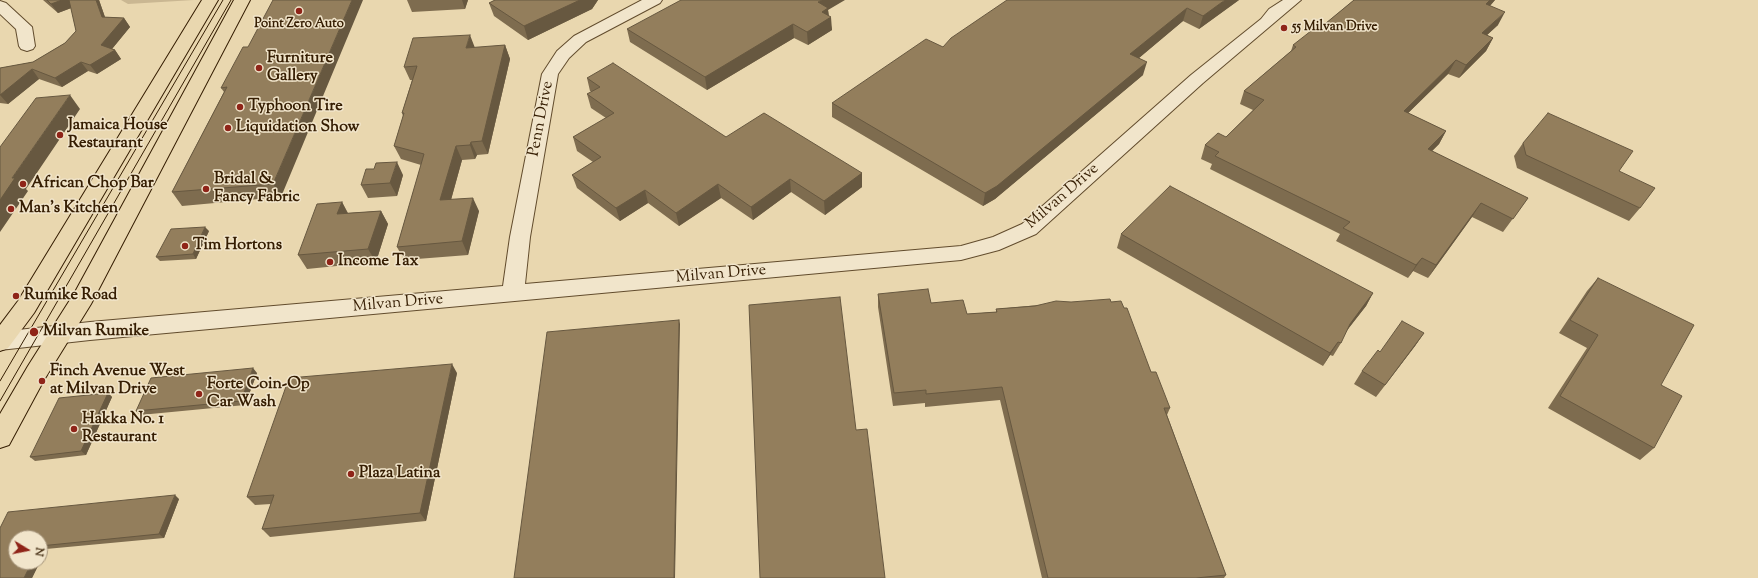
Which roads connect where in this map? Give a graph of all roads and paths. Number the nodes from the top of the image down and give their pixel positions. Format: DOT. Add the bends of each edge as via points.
graph roads {
  1 [pos="210,0"];
  2 [pos="242,0"];
  3 [pos="654,0"];
  4 [pos="1294,0"];
  5 [pos="0,6"];
  6 [pos="27,46"];
  7 [pos="514,292"];
  8 [pos="60,334"];
  9 [pos="0,341"];
  10 [pos="0,437"];
  1 -- 9 [label="main road" via="26,307"];
  2 -- 8 [label="main road" via="86,291"];
  3 -- 7 [label="street, Penn Drive" via="580,39 550,74 520,237"];
  4 -- 7 [label="street, Milvan Drive" via="1276,12 1197,79 1029,229 999,243 961,253"];
  5 -- 6 [label="street" via="24,27"];
  7 -- 8 [label="street, Milvan Drive" via="288,315"];
  8 -- 9 [label="street"];
  8 -- 10 [label="main road"];
}
